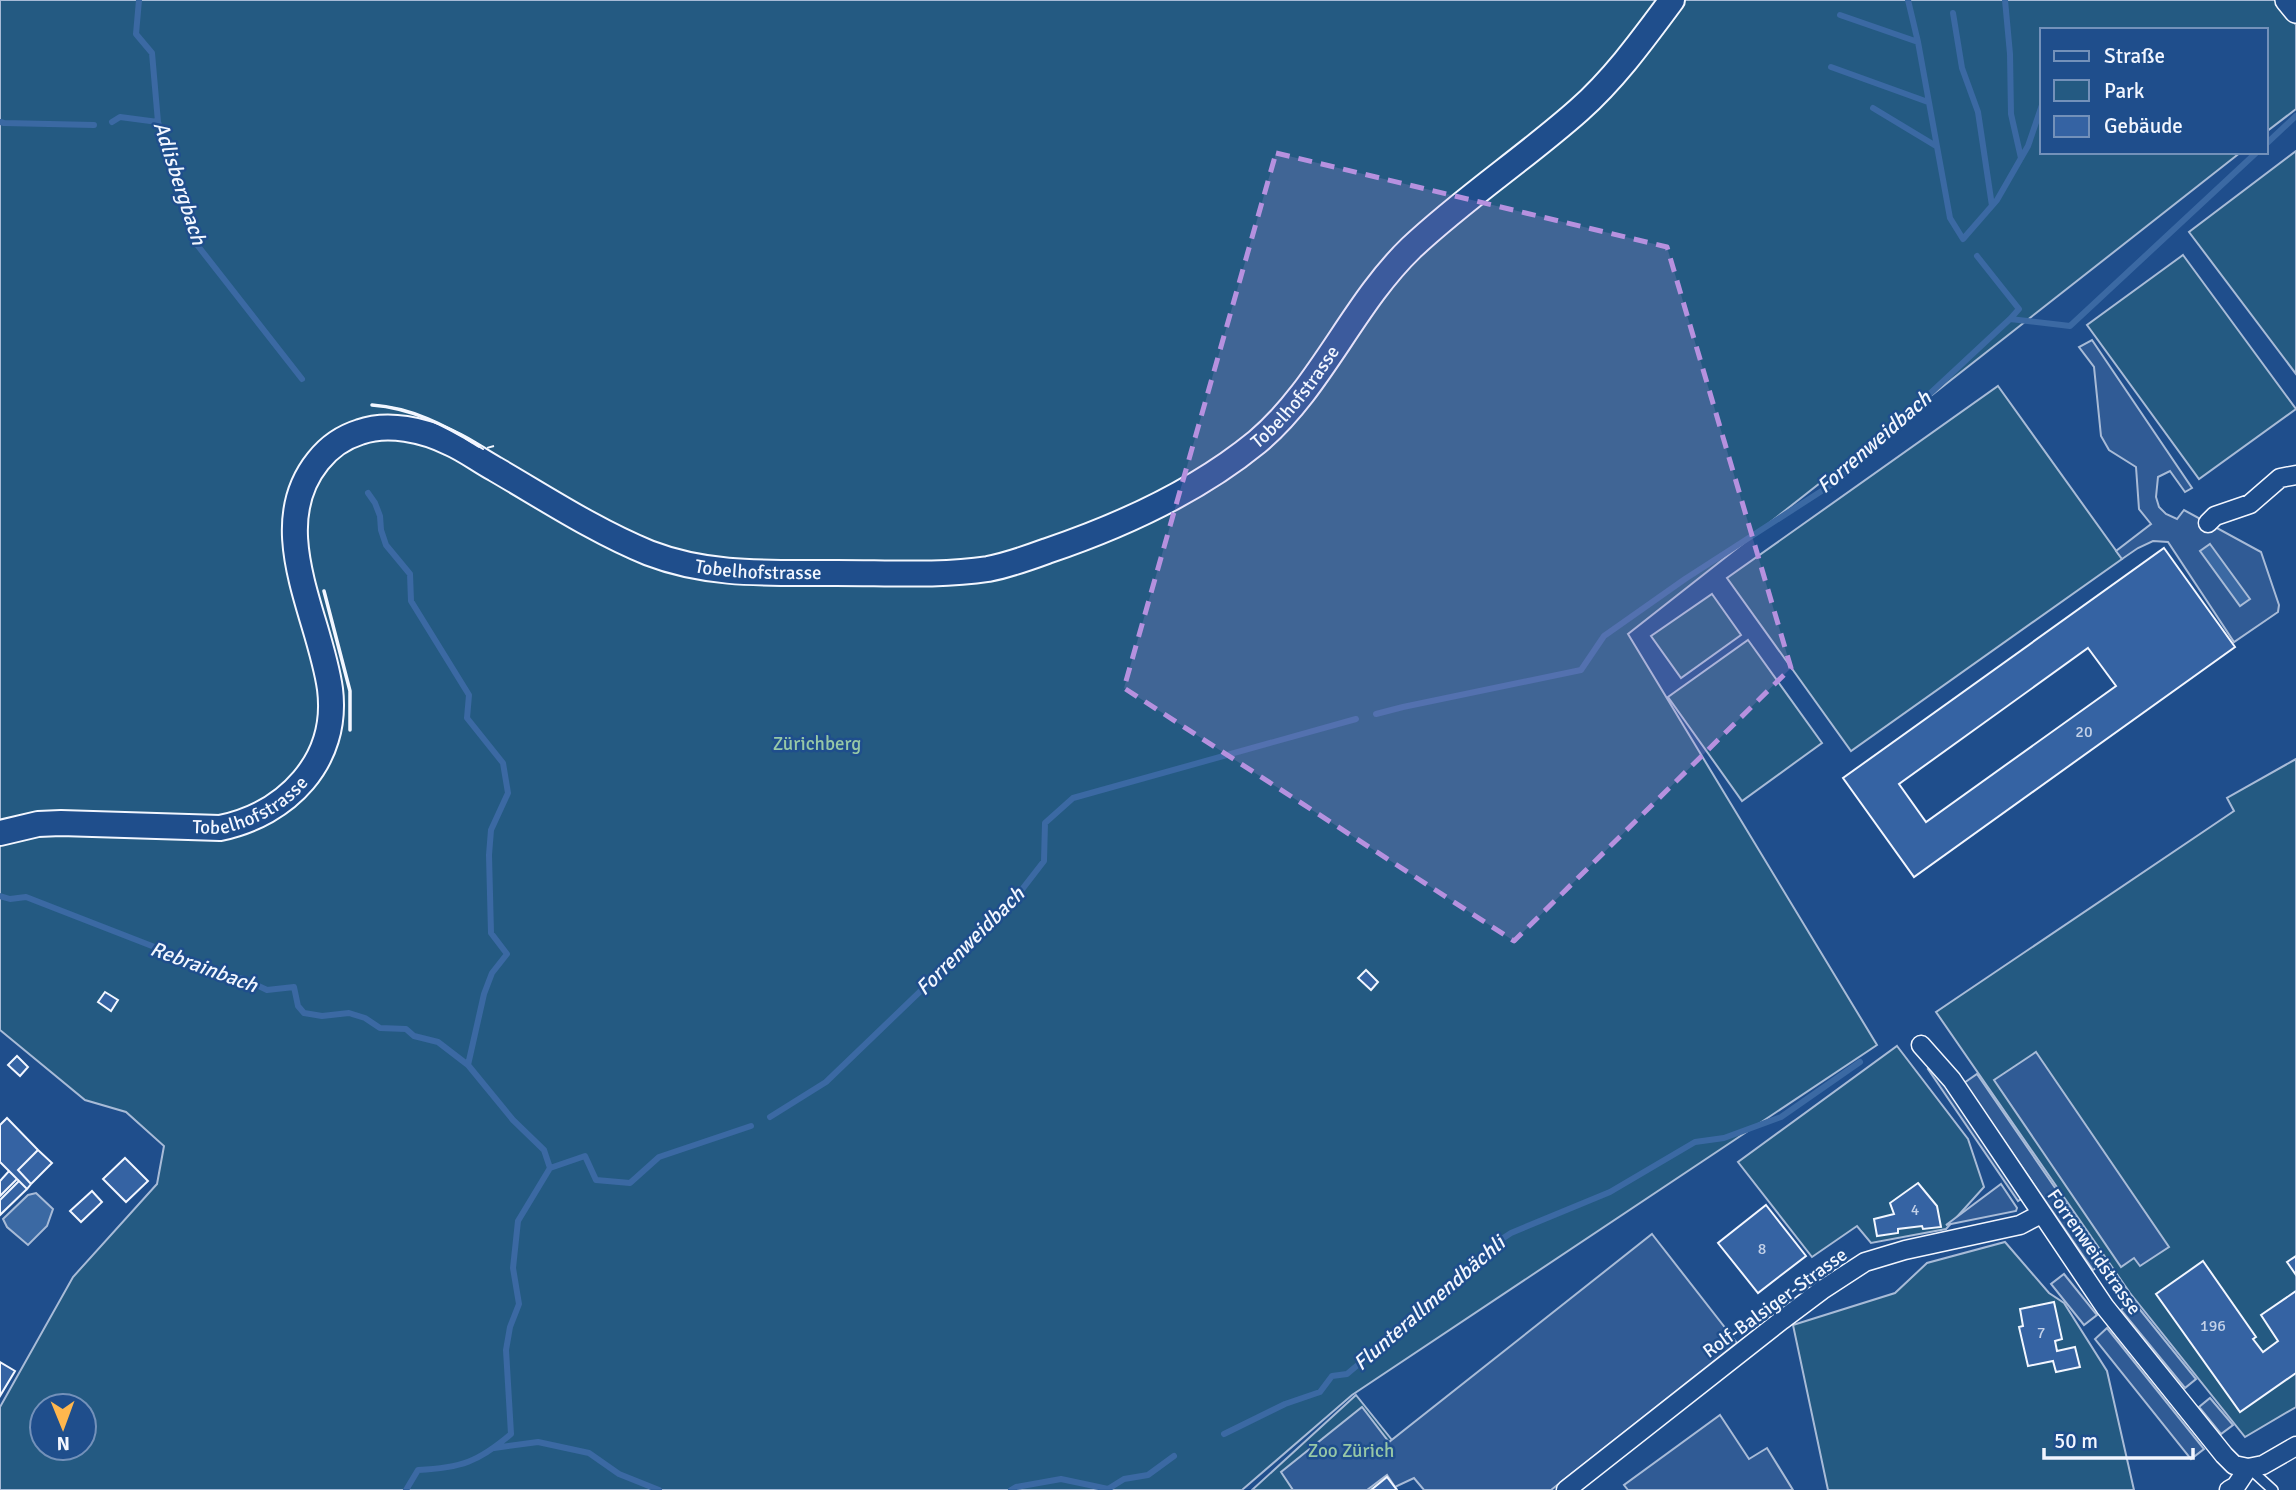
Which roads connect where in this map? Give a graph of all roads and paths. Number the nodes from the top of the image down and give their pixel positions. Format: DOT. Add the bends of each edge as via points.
graph roads {
  1 [pos="1672,0"];
  2 [pos="2287,0"];
  3 [pos="2296,11"];
  4 [pos="2296,475"];
  5 [pos="2208,523"];
  6 [pos="0,833"];
  7 [pos="1921,1045"];
  8 [pos="2041,1214"];
  9 [pos="2296,1446"];
  10 [pos="2248,1468"];
  11 [pos="1566,1490"];
  12 [pos="2229,1490"];
  13 [pos="2273,1490"];
  1 -- 6 [label="main road, Tobelhofstrasse" via="1622,66 1578,111 1406,253 1318,374 1258,441 1188,489 1128,520 995,568 764,573 706,569 648,552 597,528 449,442 398,428 369,429 324,453 309,472 299,499 297,558 326,670 330,706 321,751 295,791 261,815 220,828 61,823"];
  2 -- 3 [label="street"];
  4 -- 5 [label="street" via="2280,478 2250,503"];
  7 -- 8 [label="street, Forrenweidstrasse" via="1952,1080"];
  8 -- 10 [label="street, Forrenweidstrasse" via="2105,1307 2224,1455 2234,1465"];
  8 -- 11 [label="street, Rolf-Balsiger-Strasse" via="2020,1225 1865,1262 1782,1320"];
  9 -- 10 [label="street" via="2263,1465"];
  10 -- 12 [label="street"];
  10 -- 13 [label="lane"];
}
